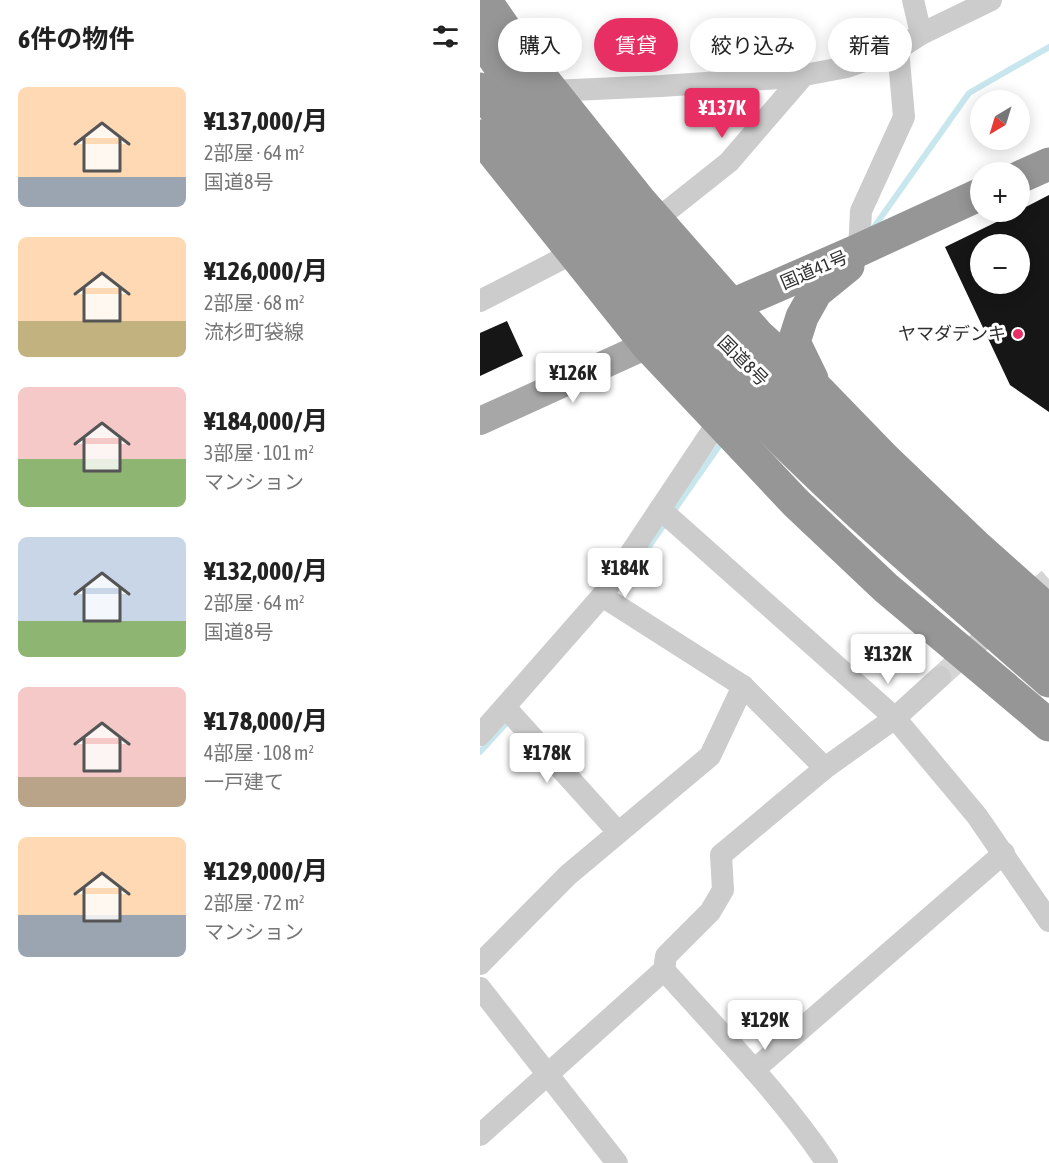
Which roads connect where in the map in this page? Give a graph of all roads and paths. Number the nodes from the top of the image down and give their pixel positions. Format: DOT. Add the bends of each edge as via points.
graph roads {
  1 [pos="485,0"];
  2 [pos="913,0"];
  3 [pos="991,0"];
  4 [pos="921,34"];
  5 [pos="480,38"];
  6 [pos="912,40"];
  7 [pos="828,71"];
  8 [pos="900,72"];
  9 [pos="804,75"];
  10 [pos="480,89"];
  11 [pos="551,91"];
  12 [pos="480,136"];
  13 [pos="1049,164"];
  14 [pos="1030,173"];
  15 [pos="970,199"];
  16 [pos="656,220"];
  17 [pos="867,247"];
  18 [pos="573,253"];
  19 [pos="480,301"];
  20 [pos="731,304"];
  21 [pos="647,345"];
  22 [pos="820,392"];
  23 [pos="480,421"];
  24 [pos="718,422"];
  25 [pos="660,509"];
  26 [pos="602,596"];
  27 [pos="1049,611"];
  28 [pos="1049,643"];
  29 [pos="940,677"];
  30 [pos="1049,681"];
  31 [pos="742,686"];
  32 [pos="506,708"];
  33 [pos="895,718"];
  34 [pos="1049,725"];
  35 [pos="480,735"];
  36 [pos="825,768"];
  37 [pos="618,832"];
  38 [pos="1004,853"];
  39 [pos="1049,921"];
  40 [pos="480,964"];
  41 [pos="664,970"];
  42 [pos="480,988"];
  43 [pos="754,1070"];
  44 [pos="548,1074"];
  45 [pos="480,1135"];
  46 [pos="617,1163"];
  47 [pos="827,1163"];
  1 -- 11 [label="highway"];
  2 -- 4 [label="street"];
  3 -- 4 [label="street"];
  4 -- 6 [label="street"];
  5 -- 28 [label="highway, 国道8号, bridge" via="612,217 700,318 894,508"];
  7 -- 9 [label="street"];
  8 -- 17 [label="street" via="904,117 861,211"];
  9 -- 11 [label="street"];
  9 -- 16 [label="street" via="729,162"];
  10 -- 30 [label="highway, 国道8号, bridge" via="589,233 676,331 873,526"];
  11 -- 16 [label="highway"];
  12 -- 18 [label="highway"];
  13 -- 14 [label="highway"];
  15 -- 17 [label="highway, 国道41号"];
  16 -- 20 [label="highway"];
  17 -- 20 [label="highway, 国道41号"];
  17 -- 22 [label="highway" via="816,292 802,317 794,342"];
  18 -- 19 [label="street"];
  18 -- 21 [label="highway"];
  20 -- 21 [label="highway, 国道41号"];
  20 -- 22 [label="highway" via="758,335"];
  21 -- 23 [label="main road"];
  21 -- 24 [label="highway"];
  22 -- 27 [label="highway" via="885,459"];
  24 -- 25 [label="street"];
  24 -- 34 [label="highway" via="885,587"];
  25 -- 26 [label="street"];
  25 -- 33 [label="street"];
  26 -- 31 [label="street"];
  26 -- 32 [label="street"];
  29 -- 33 [label="street"];
  31 -- 36 [label="street"];
  31 -- 37 [label="street" via="710,756"];
  32 -- 35 [label="street"];
  32 -- 37 [label="street"];
  33 -- 36 [label="street"];
  33 -- 38 [label="street"];
  36 -- 41 [label="street" via="721,855 723,890 710,912 666,956"];
  37 -- 40 [label="street" via="568,875"];
  38 -- 39 [label="street"];
  38 -- 43 [label="street"];
  41 -- 43 [label="street"];
  41 -- 44 [label="street"];
  42 -- 44 [label="street"];
  43 -- 47 [label="street" via="805,1130"];
  44 -- 45 [label="street"];
  44 -- 46 [label="street"];
}
